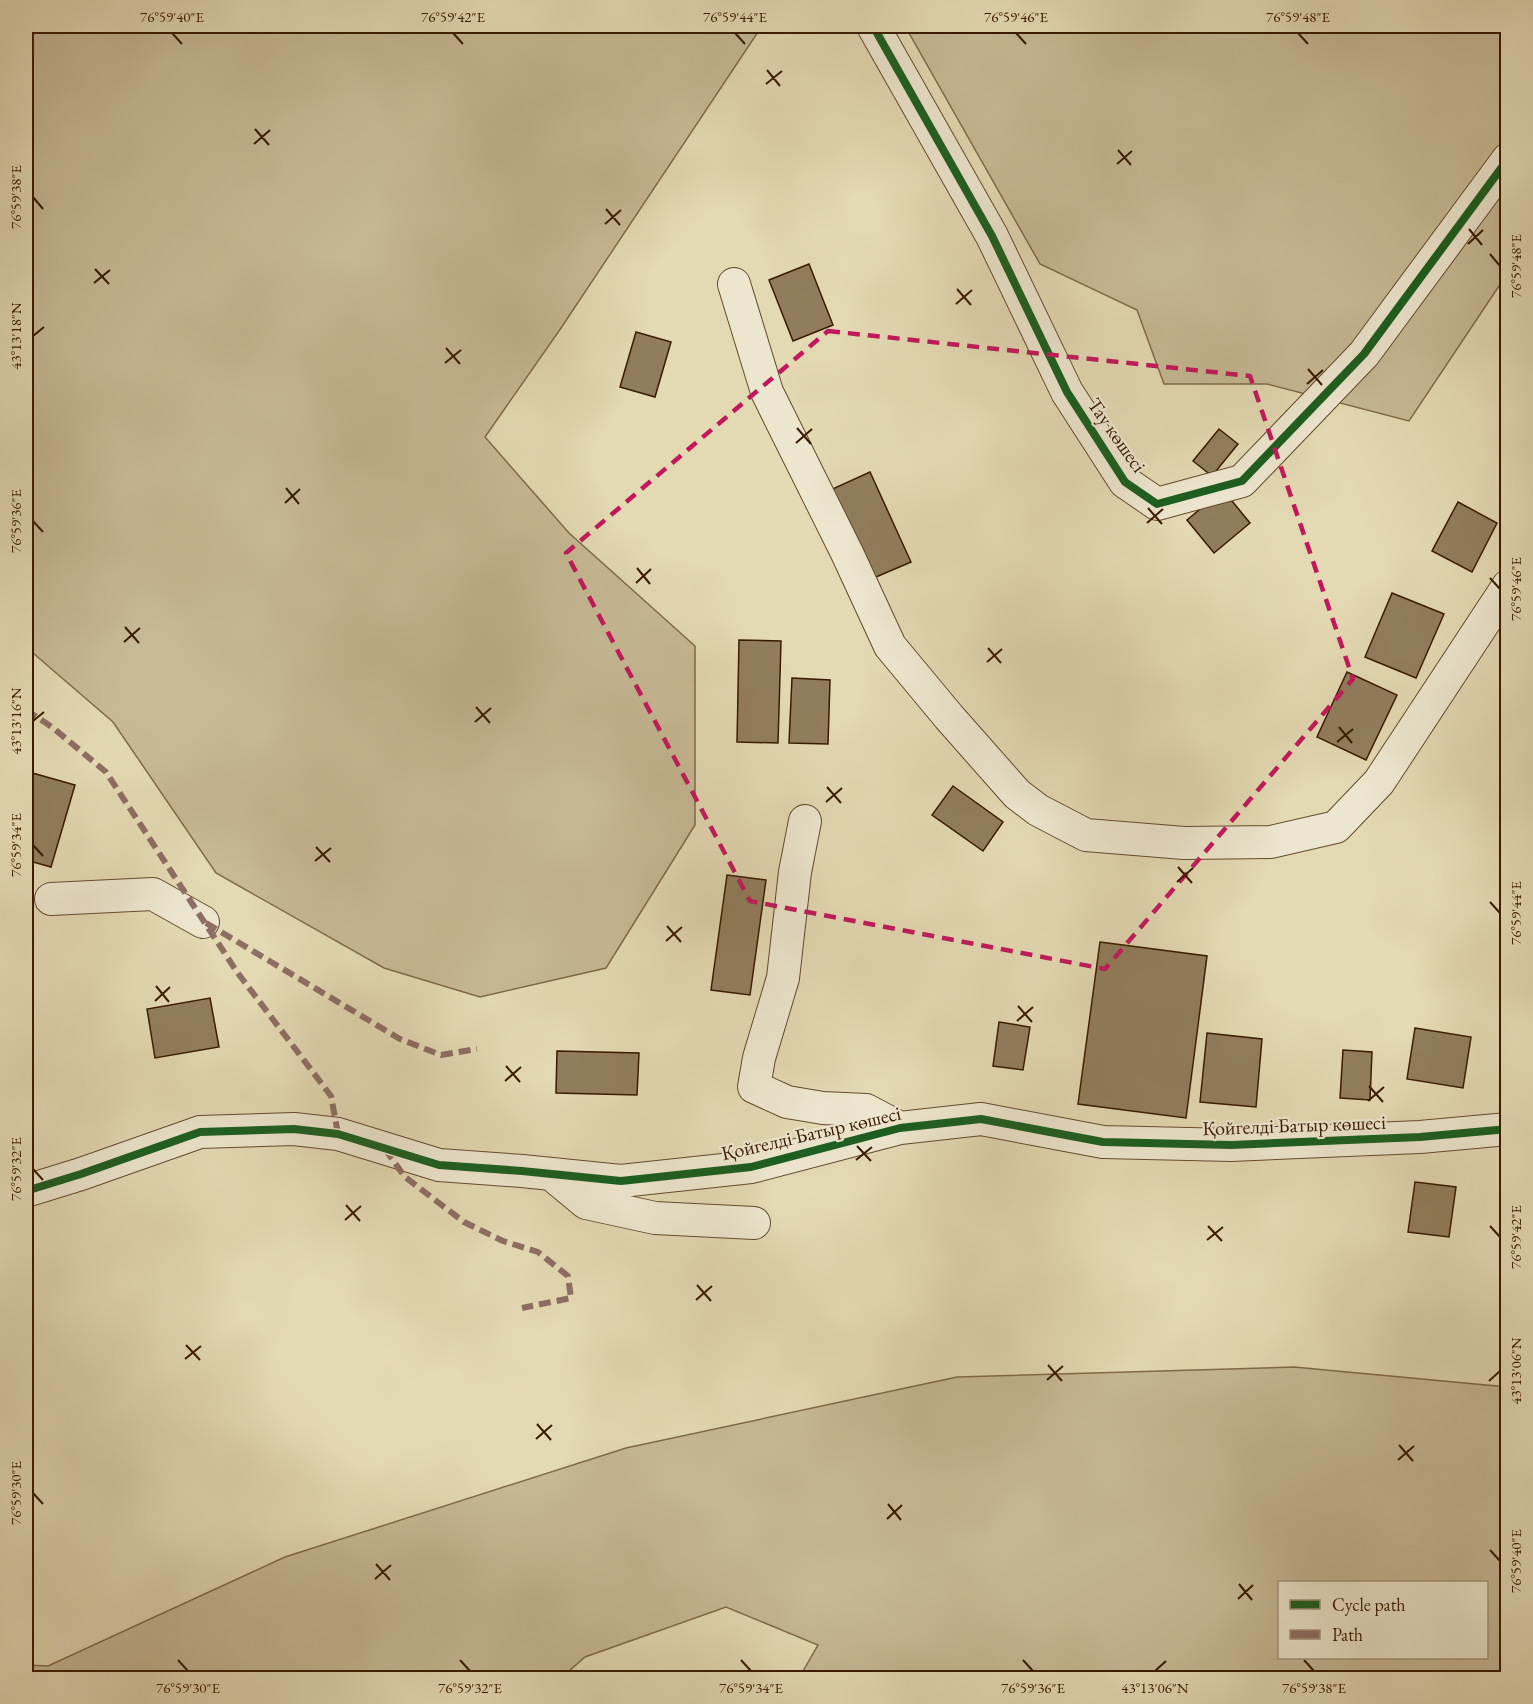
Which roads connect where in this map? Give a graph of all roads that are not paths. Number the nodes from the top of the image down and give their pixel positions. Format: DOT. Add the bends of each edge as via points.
graph roads {
  1 [pos="873,26"];
  2 [pos="1508,159"];
  3 [pos="734,284"];
  4 [pos="1508,586"];
  5 [pos="805,821"];
  6 [pos="51,899"];
  7 [pos="203,921"];
  8 [pos="1507,1127"];
  9 [pos="900,1128"];
  10 [pos="551,1173"];
  11 [pos="26,1191"];
  12 [pos="754,1223"];
  1 -- 2 [label="street, Тау көшесі" via="992,236 1067,392 1125,482 1157,504 1242,482 1364,354"];
  3 -- 4 [label="street" via="766,392 890,646 1017,794 1086,836 1184,843 1271,842 1336,827 1379,782"];
  5 -- 9 [label="street" via="783,978 754,1087 787,1102 866,1110"];
  6 -- 7 [label="street" via="153,894"];
  8 -- 9 [label="street, Қойгелді Батыр көшесі" via="1420,1137 1231,1145 1103,1142 981,1119"];
  9 -- 10 [label="street, Қойгелді Батыр көшесі" via="751,1167 621,1181"];
  10 -- 11 [label="street, Қойгелді Батыр көшесі" via="440,1165 338,1134 294,1129 200,1132"];
  10 -- 12 [label="street" via="586,1203 655,1218"];
}
